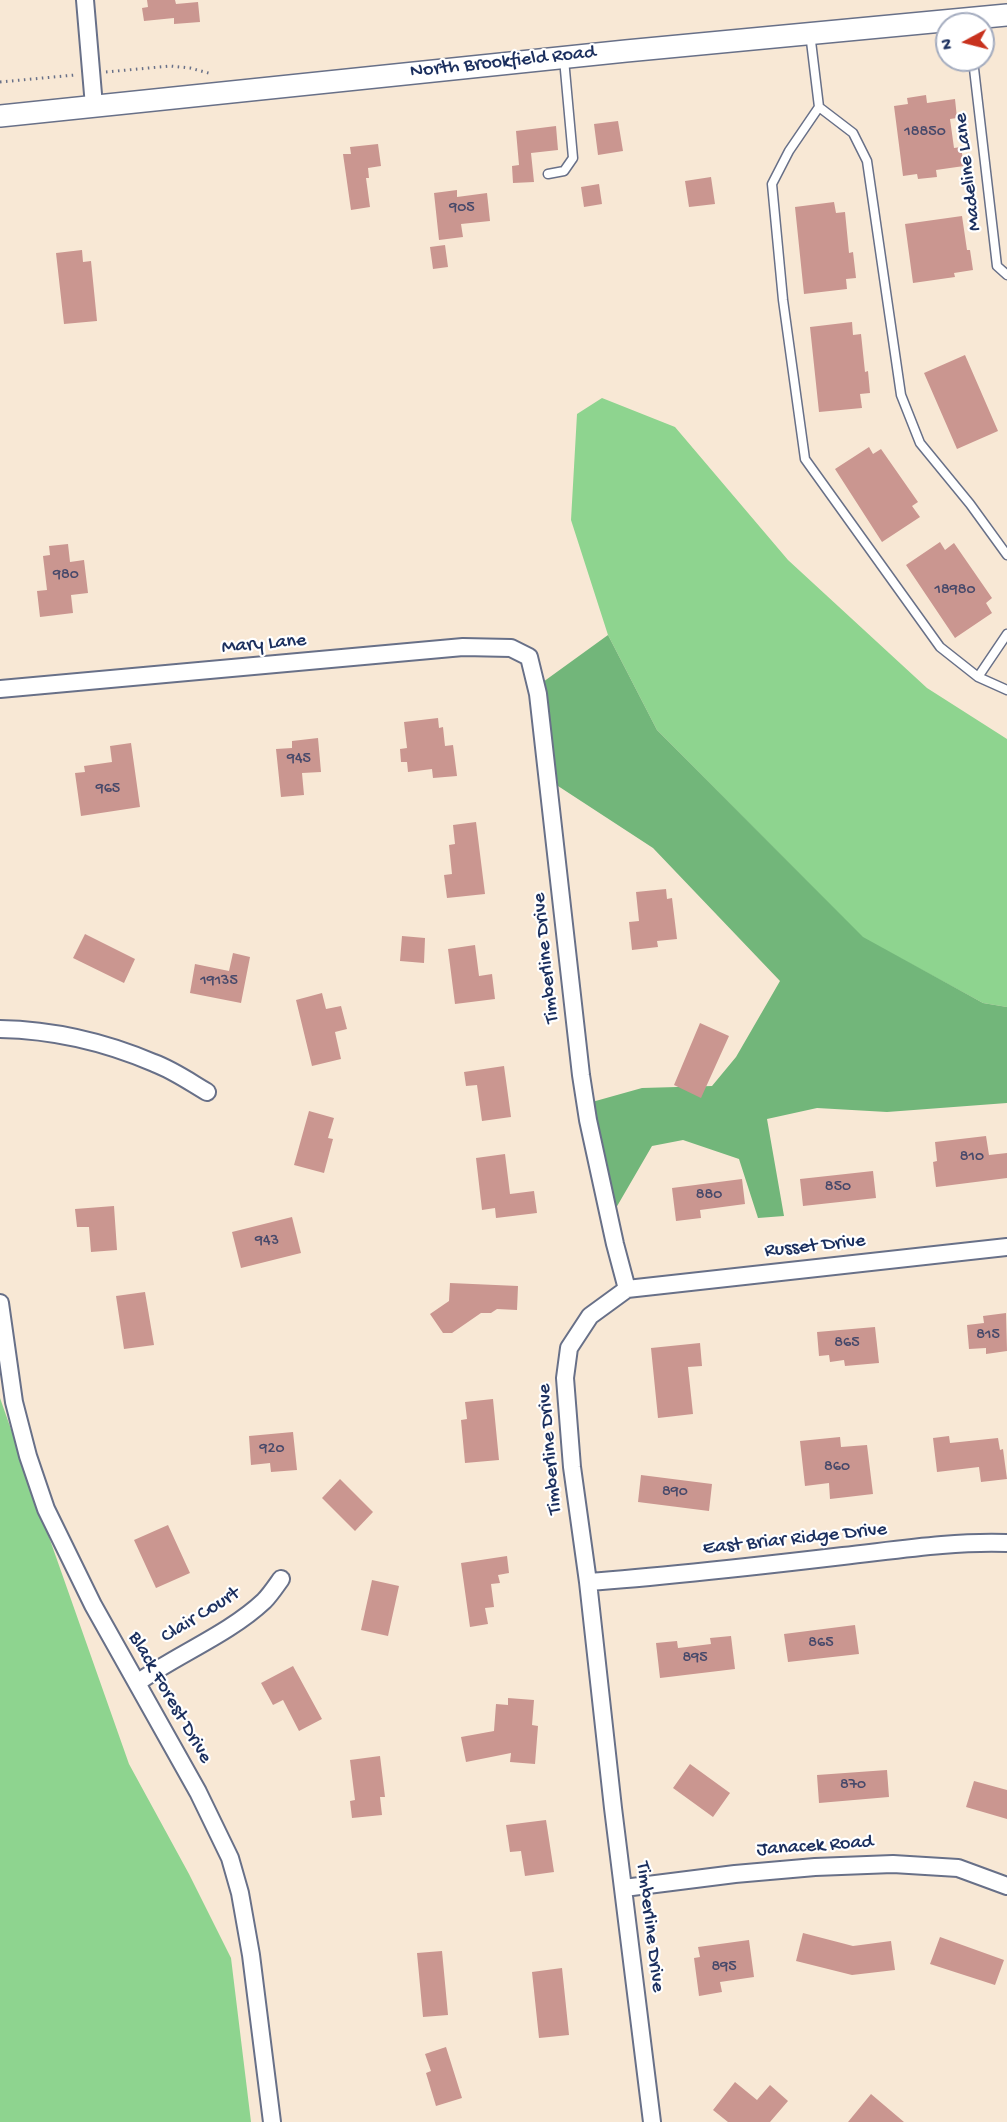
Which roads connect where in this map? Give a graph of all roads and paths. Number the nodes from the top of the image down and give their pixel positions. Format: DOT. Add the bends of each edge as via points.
graph roads {
  1 [pos="85,0"];
  2 [pos="935,24"];
  3 [pos="810,33"];
  4 [pos="564,57"];
  5 [pos="974,72"];
  6 [pos="92,74"];
  7 [pos="217,75"];
  8 [pos="0,82"];
  9 [pos="94,106"];
  10 [pos="819,108"];
  11 [pos="0,116"];
  12 [pos="548,174"];
  13 [pos="1007,275"];
  14 [pos="1007,555"];
  15 [pos="1007,634"];
  16 [pos="529,657"];
  17 [pos="978,677"];
  18 [pos="0,688"];
  19 [pos="1007,690"];
  20 [pos="0,1029"];
  21 [pos="207,1092"];
  22 [pos="1007,1247"];
  23 [pos="627,1289"];
  24 [pos="0,1303"];
  25 [pos="1007,1543"];
  26 [pos="281,1579"];
  27 [pos="588,1582"];
  28 [pos="137,1683"];
  29 [pos="1007,1886"];
  30 [pos="624,1888"];
  31 [pos="272,2122"];
  32 [pos="652,2122"];
  1 -- 6 [label="street"];
  2 -- 3 [label="street, North Brookfield Road"];
  3 -- 4 [label="street, North Brookfield Road"];
  3 -- 10 [label="lane"];
  4 -- 9 [label="street, North Brookfield Road"];
  4 -- 12 [label="lane" via="573,158 564,171"];
  5 -- 13 [label="lane, Madeline Lane" via="997,266"];
  6 -- 7 [label="path" via="170,66"];
  6 -- 8 [label="path"];
  6 -- 9 [label="street"];
  9 -- 11 [label="street, North Brookfield Road"];
  10 -- 14 [label="lane" via="853,133 867,162 901,395 920,443"];
  10 -- 17 [label="lane" via="772,184 805,459 940,647"];
  15 -- 17 [label="lane"];
  16 -- 18 [label="street, Mary Lane" via="511,648 463,647"];
  16 -- 23 [label="street, Timberline Drive" via="538,694 588,1120"];
  17 -- 19 [label="lane"];
  20 -- 21 [label="street" via="89,1040 156,1063"];
  22 -- 23 [label="street, Russet Drive"];
  23 -- 27 [label="street, Timberline Drive" via="590,1316 569,1348 565,1378 572,1467"];
  24 -- 28 [label="street, Black Forest Drive" via="14,1402 46,1509 98,1615"];
  25 -- 27 [label="street, East Briar Ridge Drive" via="903,1549"];
  26 -- 28 [label="street, Clair Court" via="248,1614"];
  27 -- 30 [label="street, Timberline Drive"];
  28 -- 31 [label="street, Black Forest Drive" via="230,1858 248,1934"];
  29 -- 30 [label="street, Janacek Road" via="958,1868 893,1864 735,1874"];
  30 -- 32 [label="street, Timberline Drive"];
}
